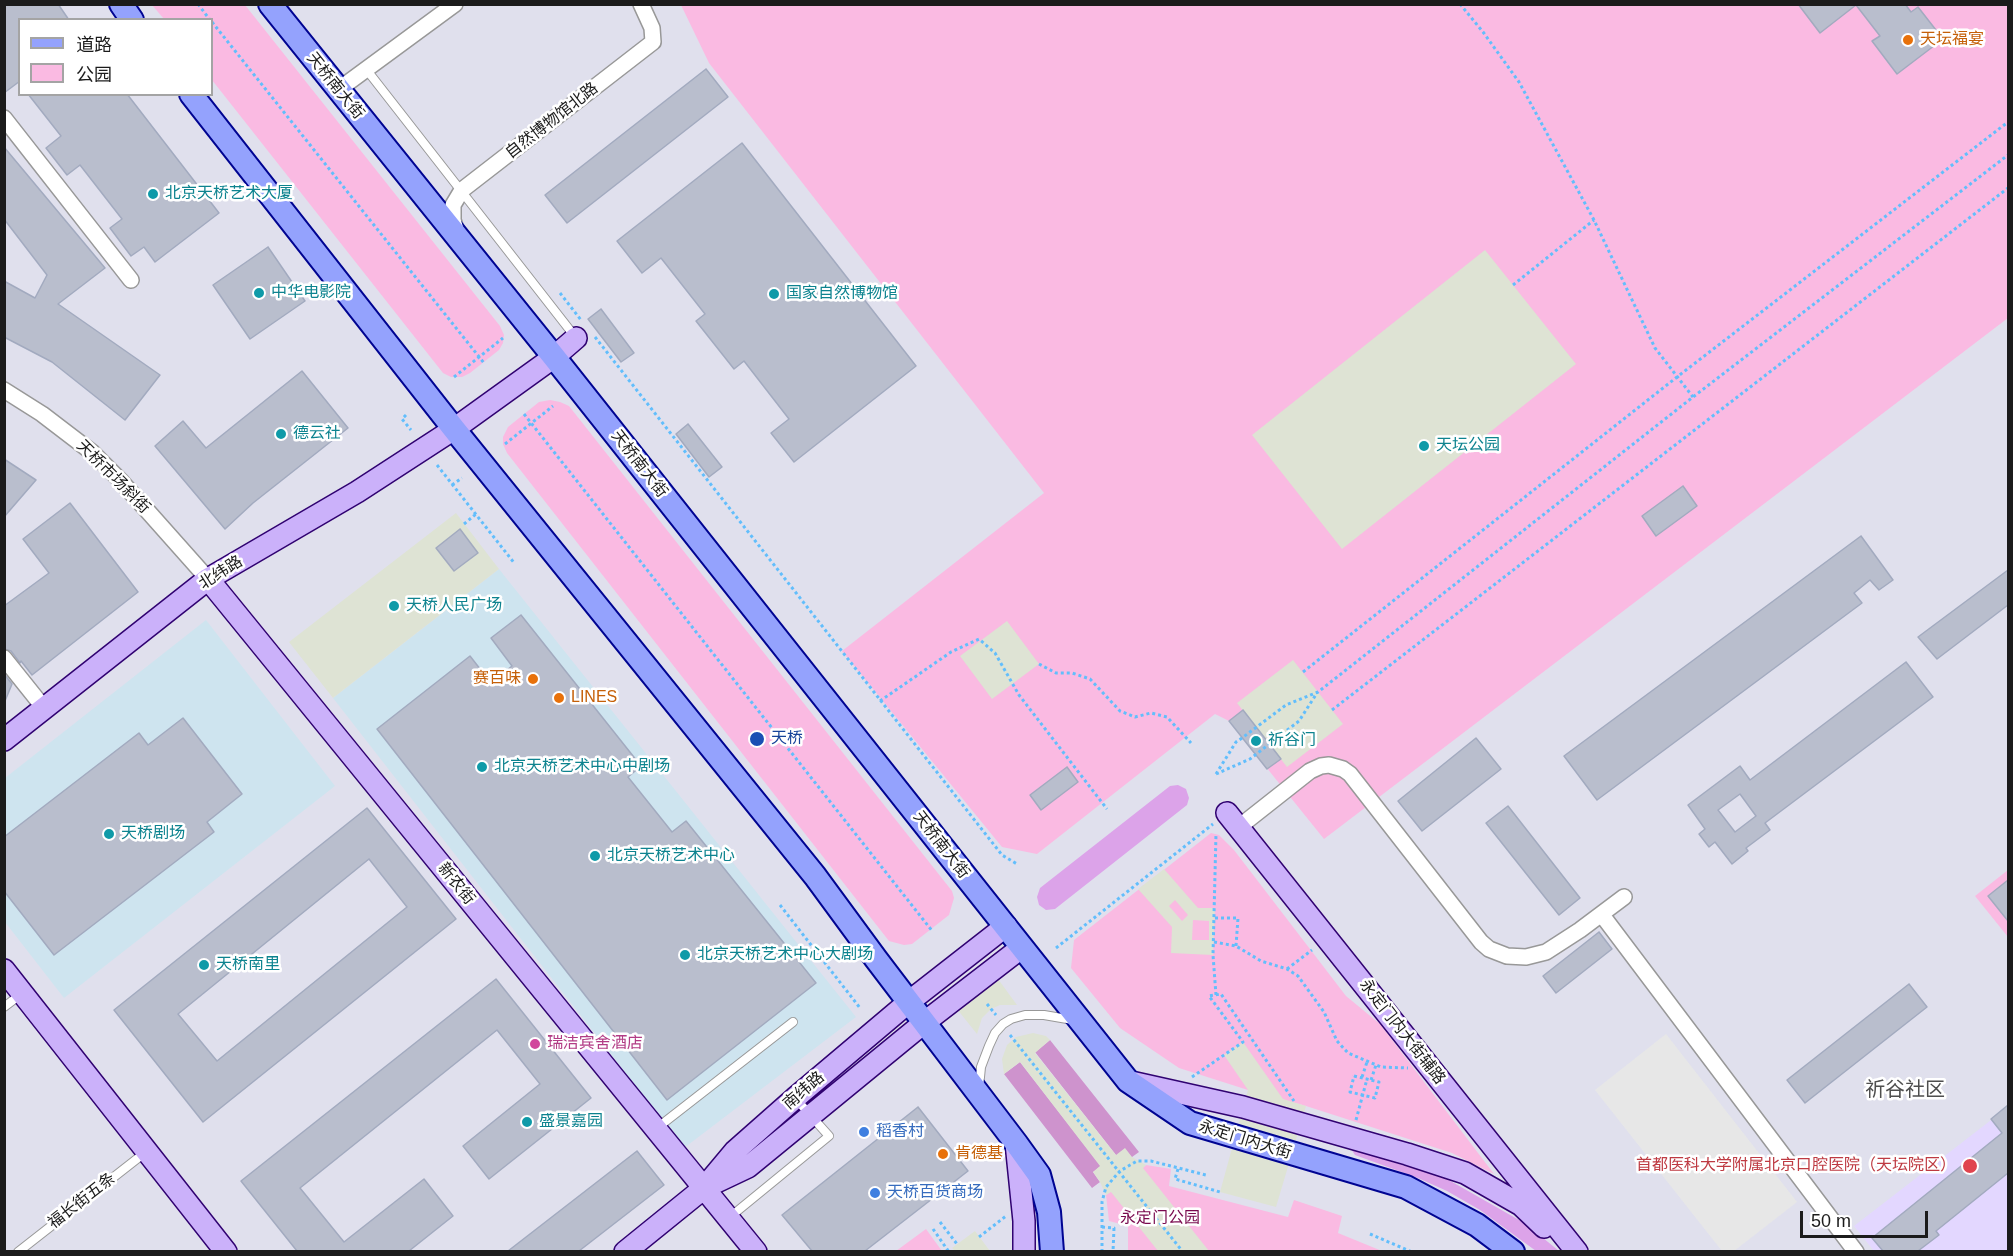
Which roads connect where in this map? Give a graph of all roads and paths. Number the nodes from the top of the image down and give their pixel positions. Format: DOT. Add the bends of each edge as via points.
graph roads {
  1 [pos="121,4"];
  2 [pos="198,4"];
  3 [pos="270,4"];
  4 [pos="454,4"];
  5 [pos="641,4"];
  6 [pos="1460,4"];
  7 [pos="131,18"];
  8 [pos="209,18"];
  9 [pos="213,24"];
  10 [pos="366,69"];
  11 [pos="338,90"];
  12 [pos="193,96"];
  13 [pos="4,118"];
  14 [pos="2008,122"];
  15 [pos="2008,155"];
  16 [pos="2008,188"];
  17 [pos="462,190"];
  18 [pos="1594,220"];
  19 [pos="460,241"];
  20 [pos="131,280"];
  21 [pos="1513,285"];
  22 [pos="560,293"];
  23 [pos="585,333"];
  24 [pos="503,338"];
  25 [pos="479,357"];
  26 [pos="554,357"];
  27 [pos="484,363"];
  28 [pos="454,377"];
  29 [pos="1677,377"];
  30 [pos="4,390"];
  31 [pos="1693,397"];
  32 [pos="553,406"];
  33 [pos="524,414"];
  34 [pos="406,416"];
  35 [pos="532,423"];
  36 [pos="454,429"];
  37 [pos="411,430"];
  38 [pos="505,444"];
  39 [pos="437,465"];
  40 [pos="462,477"];
  41 [pos="452,485"];
  42 [pos="476,514"];
  43 [pos="464,524"];
  44 [pos="515,564"];
  45 [pos="208,579"];
  46 [pos="4,658"];
  47 [pos="1039,664"];
  48 [pos="1303,672"];
  49 [pos="1318,692"];
  50 [pos="880,701"];
  51 [pos="44,708"];
  52 [pos="1332,710"];
  53 [pos="4,740"];
  54 [pos="1191,743"];
  55 [pos="1107,809"];
  56 [pos="1233,820"];
  57 [pos="1216,834"];
  58 [pos="1017,864"];
  59 [pos="1624,897"];
  60 [pos="780,905"];
  61 [pos="1602,915"];
  62 [pos="1215,918"];
  63 [pos="1006,926"];
  64 [pos="933,932"];
  65 [pos="1214,942"];
  66 [pos="1236,946"];
  67 [pos="1316,947"];
  68 [pos="1021,948"];
  69 [pos="1056,948"];
  70 [pos="1287,969"];
  71 [pos="4,970"];
  72 [pos="23,993"];
  73 [pos="1216,995"];
  74 [pos="910,1001"];
  75 [pos="987,1004"];
  76 [pos="4,1007"];
  77 [pos="860,1008"];
  78 [pos="793,1022"];
  79 [pos="925,1022"];
  80 [pos="1080,1022"];
  81 [pos="1003,1024"];
  82 [pos="1367,1062"];
  83 [pos="1376,1065"];
  84 [pos="1417,1068"];
  85 [pos="1362,1077"];
  86 [pos="1369,1079"];
  87 [pos="1128,1081"];
  88 [pos="1174,1090"];
  89 [pos="979,1093"];
  90 [pos="1363,1095"];
  91 [pos="795,1098"];
  92 [pos="1296,1103"];
  93 [pos="810,1116"];
  94 [pos="1356,1122"];
  95 [pos="656,1129"];
  96 [pos="1016,1143"];
  97 [pos="147,1151"];
  98 [pos="1178,1168"];
  99 [pos="1120,1172"];
  100 [pos="1206,1175"];
  101 [pos="704,1188"];
  102 [pos="1220,1192"];
  103 [pos="1008,1215"];
  104 [pos="729,1218"];
  105 [pos="940,1222"];
  106 [pos="1102,1227"];
  107 [pos="933,1229"];
  108 [pos="1370,1234"];
  109 [pos="979,1237"];
  110 [pos="957,1244"];
  111 [pos="18,1251"];
  112 [pos="226,1251"];
  113 [pos="625,1251"];
  114 [pos="756,1251"];
  115 [pos="949,1251"];
  116 [pos="1024,1251"];
  117 [pos="1052,1251"];
  118 [pos="1102,1251"];
  119 [pos="1113,1251"];
  120 [pos="1183,1251"];
  121 [pos="1412,1251"];
  122 [pos="1513,1251"];
  123 [pos="1571,1251"];
  124 [pos="1577,1251"];
  125 [pos="1856,1251"];
  1 -- 7 [label="main road"];
  2 -- 8 [label="path"];
  3 -- 11 [label="main road, 天桥南大街"];
  4 -- 10 [label="street"];
  5 -- 17 [label="street, 自然博物馆北路" via="652,28 653,42"];
  6 -- 18 [label="path" via="1519,82"];
  9 -- 25 [label="path"];
  10 -- 11 [label="street"];
  10 -- 17 [label="lane"];
  11 -- 19 [label="main road, 天桥南大街"];
  12 -- 36 [label="main road"];
  13 -- 20 [label="street"];
  14 -- 29 [label="path"];
  15 -- 31 [label="path"];
  16 -- 52 [label="path"];
  17 -- 19 [label="street" via="453,205"];
  17 -- 23 [label="lane"];
  18 -- 21 [label="path"];
  18 -- 29 [label="path" via="1655,348"];
  19 -- 26 [label="main road, 天桥南大街"];
  22 -- 23 [label="path"];
  23 -- 26 [label="street, 北纬路"];
  23 -- 50 [label="path"];
  24 -- 25 [label="path"];
  25 -- 27 [label="path"];
  25 -- 28 [label="path"];
  26 -- 36 [label="street, 北纬路"];
  26 -- 63 [label="main road, 天桥南大街"];
  29 -- 31 [label="path"];
  29 -- 48 [label="path"];
  30 -- 45 [label="street, 天桥市场斜街" via="93,453"];
  31 -- 49 [label="path"];
  32 -- 35 [label="path"];
  33 -- 35 [label="path"];
  34 -- 37 [label="path" via="402,419"];
  35 -- 38 [label="path"];
  35 -- 64 [label="path"];
  36 -- 45 [label="street, 北纬路" via="357,492"];
  36 -- 74 [label="main road" via="816,876"];
  39 -- 41 [label="path"];
  40 -- 41 [label="path"];
  41 -- 42 [label="path"];
  42 -- 43 [label="path"];
  42 -- 44 [label="path"];
  45 -- 51 [label="street, 北纬路"];
  45 -- 95 [label="street, 新农街"];
  46 -- 51 [label="street"];
  47 -- 54 [label="path" via="1056,673 1090,679 1119,711 1135,717 1152,713 1167,717"];
  49 -- 49 [label="path" via="1286,705 1236,742 1216,774 1250,759 1299,721"];
  50 -- 55 [label="path" via="951,652 979,639 995,653 1019,695"];
  50 -- 58 [label="path" via="1002,855"];
  51 -- 53 [label="street, 北纬路"];
  56 -- 61 [label="street" via="1310,771 1336,766 1350,774 1489,949 1507,956 1534,956 1557,946"];
  56 -- 69 [label="path"];
  56 -- 124 [label="street, 永定门内大街辅路"];
  57 -- 62 [label="path"];
  59 -- 61 [label="street"];
  60 -- 77 [label="path"];
  61 -- 125 [label="street"];
  62 -- 65 [label="path"];
  62 -- 66 [label="path" via="1238,918"];
  63 -- 68 [label="main road, 永定门内大街"];
  63 -- 74 [label="street, 南纬路"];
  65 -- 66 [label="path"];
  65 -- 73 [label="path"];
  66 -- 70 [label="path" via="1261,961"];
  67 -- 70 [label="path"];
  68 -- 79 [label="street, 南纬路"];
  68 -- 80 [label="main road, 永定门内大街"];
  70 -- 82 [label="path" via="1298,976 1324,1012 1337,1041 1348,1053"];
  71 -- 72 [label="street"];
  72 -- 76 [label="lane"];
  72 -- 97 [label="street"];
  73 -- 88 [label="path" via="1209,996 1243,1042"];
  73 -- 92 [label="path" via="1221,994"];
  74 -- 79 [label="main road"];
  74 -- 91 [label="street, 南纬路"];
  75 -- 81 [label="path"];
  78 -- 95 [label="lane"];
  79 -- 89 [label="main road"];
  79 -- 93 [label="street, 南纬路"];
  80 -- 81 [label="lane" via="1025,1015"];
  80 -- 87 [label="main road, 永定门内大街"];
  81 -- 89 [label="lane" via="995,1033 981,1067"];
  81 -- 99 [label="path"];
  82 -- 83 [label="path"];
  82 -- 85 [label="path"];
  83 -- 84 [label="path"];
  83 -- 86 [label="path"];
  85 -- 86 [label="path"];
  85 -- 90 [label="path" via="1354,1076 1350,1092"];
  86 -- 90 [label="path"];
  86 -- 90 [label="path" via="1379,1082 1375,1098"];
  87 -- 88 [label="street"];
  87 -- 122 [label="main road, 永定门内大街" via="1191,1124 1406,1187 1477,1225"];
  88 -- 123 [label="street" via="1465,1173 1521,1205"];
  89 -- 96 [label="main road"];
  90 -- 94 [label="path"];
  91 -- 93 [label="lane"];
  91 -- 101 [label="street, 南纬路" via="735,1151"];
  93 -- 101 [label="street, 南纬路" via="748,1167"];
  93 -- 104 [label="lane" via="829,1136"];
  95 -- 101 [label="street, 新农街"];
  96 -- 116 [label="street"];
  96 -- 117 [label="main road" via="1040,1175 1049,1212"];
  97 -- 111 [label="lane, 福长街五条"];
  97 -- 112 [label="street"];
  98 -- 99 [label="path" via="1137,1161"];
  98 -- 100 [label="path"];
  98 -- 102 [label="path" via="1175,1179"];
  99 -- 106 [label="path" via="1106,1187"];
  99 -- 120 [label="path"];
  101 -- 104 [label="street"];
  101 -- 113 [label="street, 南纬路"];
  103 -- 109 [label="path"];
  104 -- 114 [label="street"];
  105 -- 110 [label="path"];
  106 -- 118 [label="path"];
  106 -- 119 [label="path" via="1114,1228"];
  107 -- 115 [label="path"];
  108 -- 121 [label="path"];
}
